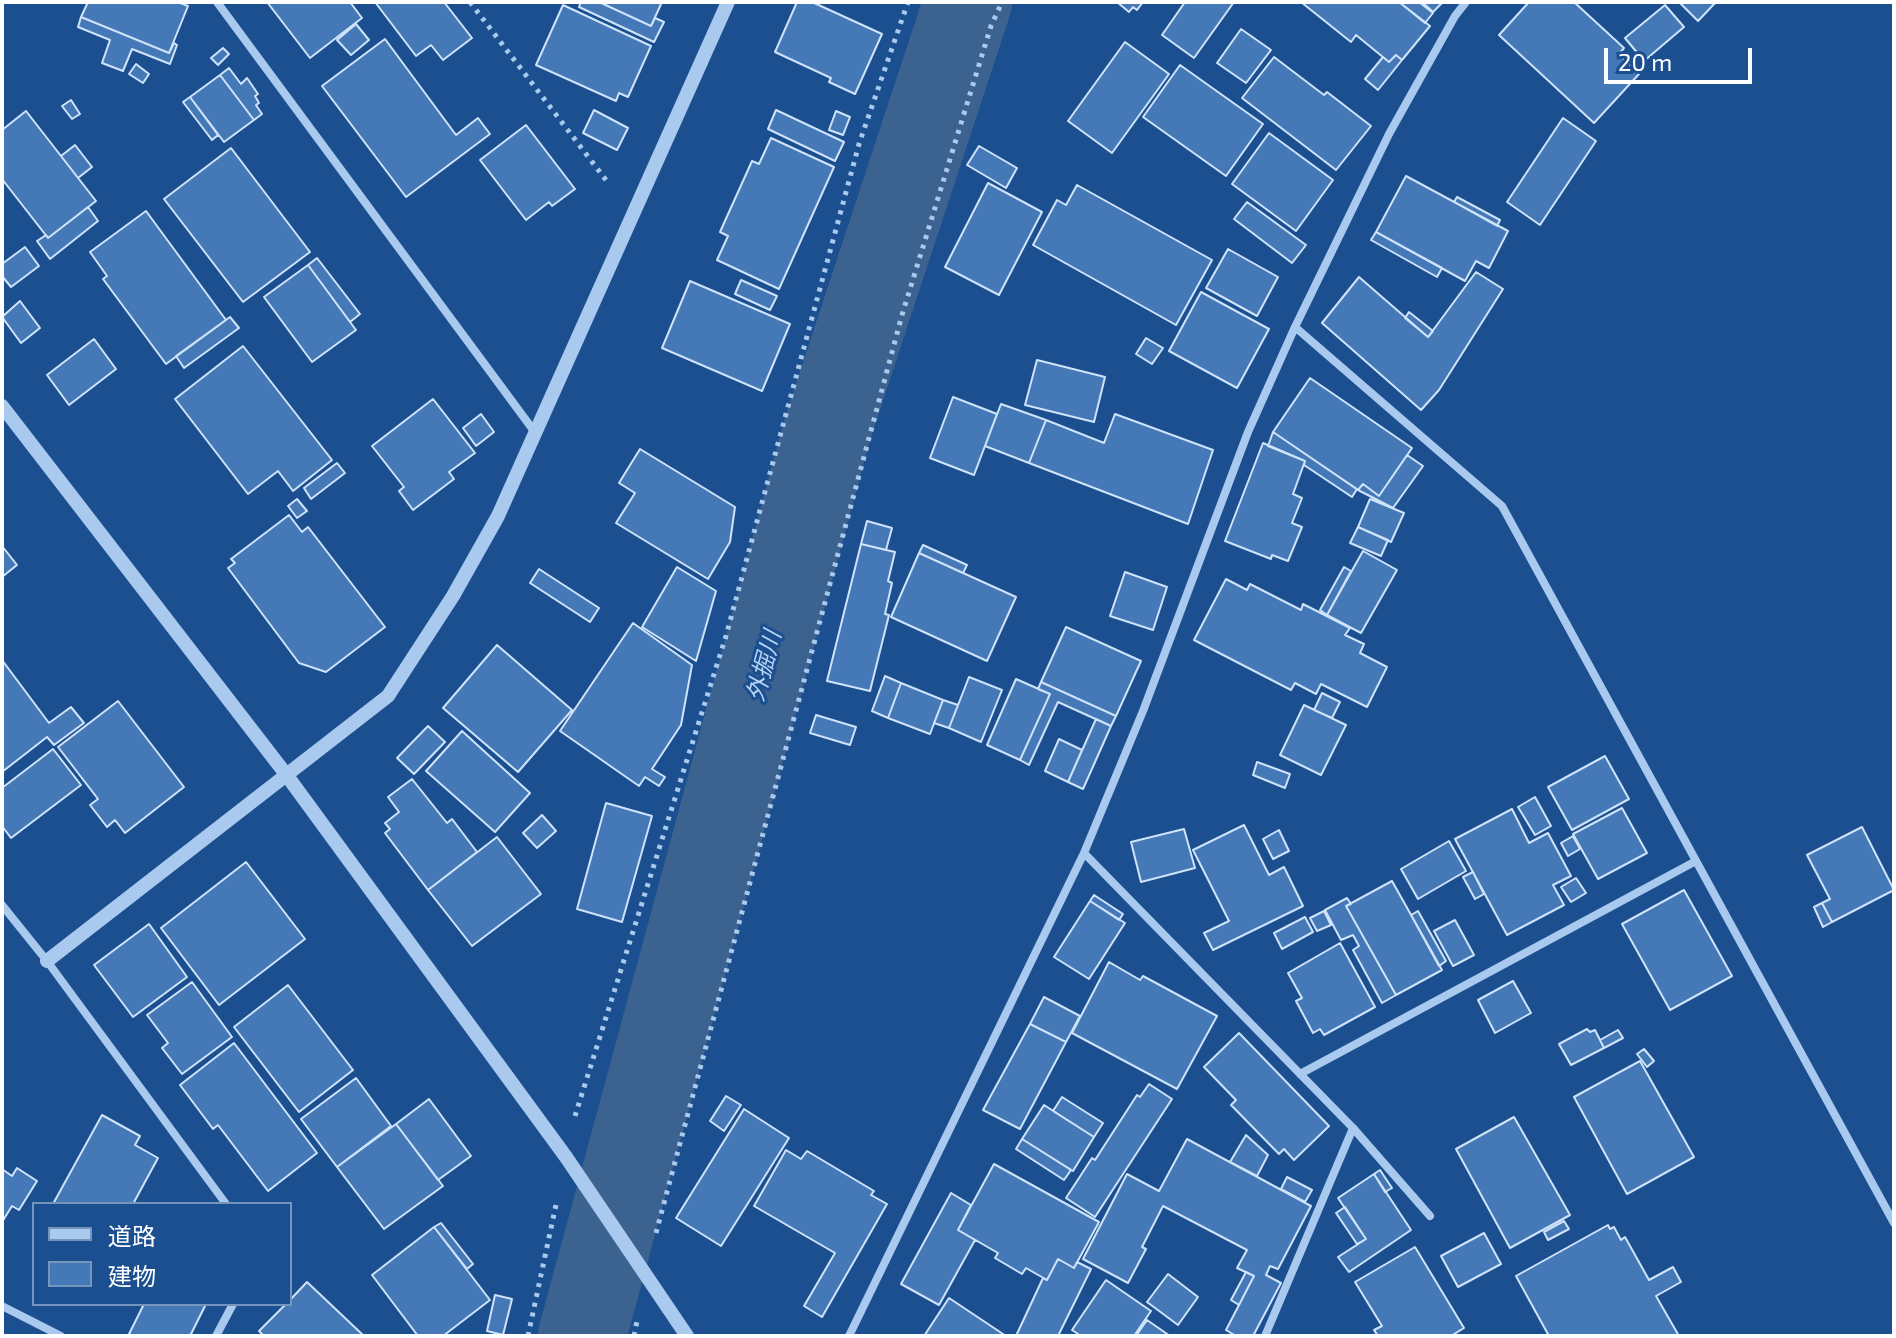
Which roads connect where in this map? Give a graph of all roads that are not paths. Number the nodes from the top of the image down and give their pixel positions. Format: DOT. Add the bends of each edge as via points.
graph roads {
  1 [pos="217,2"];
  2 [pos="728,2"];
  3 [pos="1466,2"];
  4 [pos="1295,327"];
  5 [pos="2,406"];
  6 [pos="534,431"];
  7 [pos="285,773"];
  8 [pos="1084,853"];
  9 [pos="1696,861"];
  10 [pos="2,905"];
  11 [pos="47,961"];
  12 [pos="1300,1074"];
  13 [pos="1353,1128"];
  14 [pos="225,1202"];
  15 [pos="1430,1216"];
  16 [pos="1894,1223"];
  17 [pos="2,1306"];
  18 [pos="232,1306"];
  19 [pos="61,1336"];
  20 [pos="216,1336"];
  21 [pos="687,1336"];
  22 [pos="849,1336"];
  23 [pos="1265,1336"];
  1 -- 6 [label="street"];
  2 -- 6 [label="street"];
  3 -- 4 [label="street" via="1389,134"];
  4 -- 8 [label="street" via="1248,432"];
  4 -- 9 [label="street" via="1502,506"];
  5 -- 7 [label="street"];
  6 -- 7 [label="street" via="498,516 388,696"];
  7 -- 11 [label="street"];
  7 -- 21 [label="street" via="566,1157"];
  8 -- 12 [label="street"];
  8 -- 22 [label="street"];
  9 -- 12 [label="street"];
  9 -- 16 [label="street"];
  10 -- 11 [label="street"];
  11 -- 14 [label="street"];
  12 -- 13 [label="street"];
  13 -- 15 [label="street"];
  13 -- 23 [label="street"];
  17 -- 19 [label="street"];
  18 -- 20 [label="street"];
}
